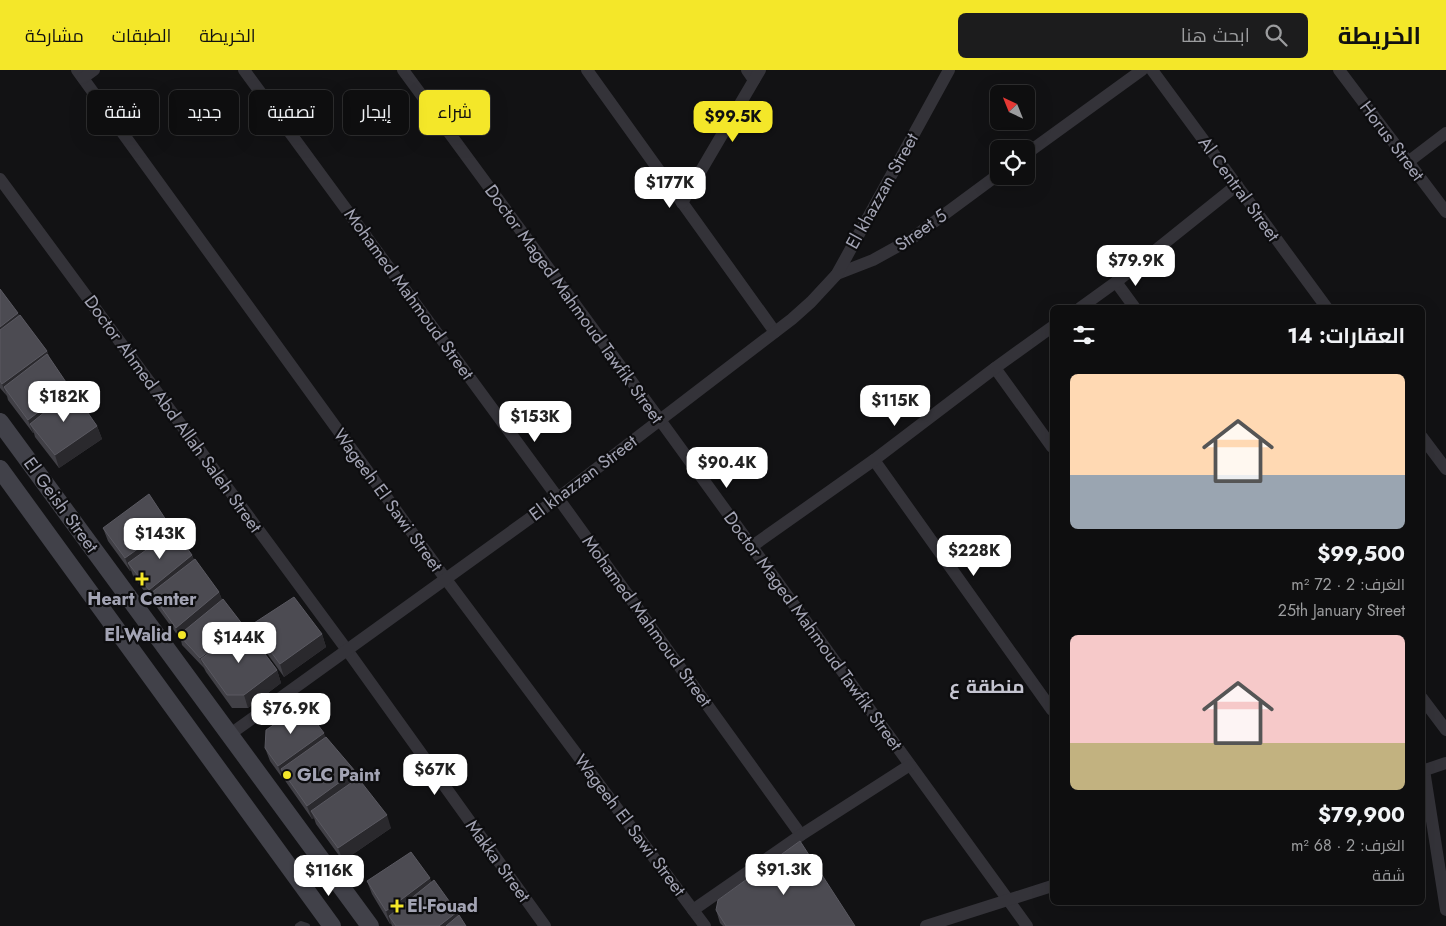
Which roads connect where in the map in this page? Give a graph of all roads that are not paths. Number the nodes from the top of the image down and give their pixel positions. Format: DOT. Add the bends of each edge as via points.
graph roads {
  1 [pos="94,70"];
  2 [pos="244,70"];
  3 [pos="403,70"];
  4 [pos="587,70"];
  5 [pos="1142,70"];
  6 [pos="1152,70"];
  7 [pos="1339,70"];
  8 [pos="947,71"];
  9 [pos="753,73"];
  10 [pos="80,74"];
  11 [pos="1446,134"];
  12 [pos="1035,147"];
  13 [pos="1408,162"];
  14 [pos="0,179"];
  15 [pos="990,181"];
  16 [pos="1237,185"];
  17 [pos="682,202"];
  18 [pos="1446,212"];
  19 [pos="836,274"];
  20 [pos="1116,282"];
  21 [pos="1084,305"];
  22 [pos="1133,305"];
  23 [pos="1325,305"];
  24 [pos="1050,328"];
  25 [pos="775,332"];
  26 [pos="995,368"];
  27 [pos="660,420"];
  28 [pos="0,422"];
  29 [pos="1425,441"];
  30 [pos="1050,444"];
  31 [pos="874,460"];
  32 [pos="0,469"];
  33 [pos="1446,469"];
  34 [pos="558,498"];
  35 [pos="751,547"];
  36 [pos="445,578"];
  37 [pos="347,650"];
  38 [pos="1425,702"];
  39 [pos="1050,707"];
  40 [pos="1446,730"];
  41 [pos="229,735"];
  42 [pos="1446,763"];
  43 [pos="910,765"];
  44 [pos="1425,769"];
  45 [pos="1425,782"];
  46 [pos="801,835"];
  47 [pos="332,875"];
  48 [pos="1050,887"];
  49 [pos="308,892"];
  50 [pos="1008,900"];
  51 [pos="693,910"];
  52 [pos="1446,910"];
  53 [pos="298,926"];
  54 [pos="307,926"];
  55 [pos="331,926"];
  56 [pos="370,926"];
  57 [pos="545,926"];
  58 [pos="705,926"];
  59 [pos="926,926"];
  60 [pos="1027,926"];
  1 -- 10 [label="street"];
  2 -- 34 [label="street, Mohamed Mahmoud Street"];
  3 -- 27 [label="street, Doctor Maged Mahmoud Tawfik Street"];
  4 -- 17 [label="street"];
  5 -- 12 [label="street"];
  6 -- 16 [label="street, Al Central Street"];
  7 -- 13 [label="street, Horus Street"];
  8 -- 19 [label="street, El khazzan Street"];
  9 -- 17 [label="street"];
  10 -- 36 [label="street, Wageeh El Sawi Street"];
  11 -- 13 [label="street"];
  13 -- 18 [label="street, Horus Street"];
  14 -- 37 [label="street, Doctor Ahmed Abd Allah Saleh Street"];
  15 -- 19 [label="street, Street 5" via="911,239 873,260"];
  16 -- 20 [label="street"];
  16 -- 23 [label="street, Al Central Street"];
  17 -- 25 [label="street"];
  19 -- 25 [label="street, El khazzan Street" via="811,302"];
  20 -- 21 [label="street"];
  20 -- 22 [label="street"];
  24 -- 26 [label="street"];
  25 -- 27 [label="street, El khazzan Street"];
  26 -- 30 [label="street"];
  26 -- 31 [label="street"];
  27 -- 34 [label="street, El khazzan Street"];
  27 -- 35 [label="street, Doctor Maged Mahmoud Tawfik Street"];
  28 -- 41 [label="street, El Geish Street"];
  29 -- 33 [label="street"];
  31 -- 35 [label="street"];
  31 -- 39 [label="street"];
  32 -- 49 [label="street, El Geish Street"];
  34 -- 36 [label="street, El khazzan Street"];
  34 -- 46 [label="street, Mohamed Mahmoud Street"];
  35 -- 43 [label="street, Doctor Maged Mahmoud Tawfik Street"];
  36 -- 37 [label="street, El khazzan Street"];
  36 -- 51 [label="street, Wageeh El Sawi Street"];
  37 -- 41 [label="street, El khazzan Street"];
  37 -- 57 [label="street, Makka Street"];
  38 -- 40 [label="street"];
  41 -- 47 [label="street, El Geish Street"];
  42 -- 44 [label="street"];
  43 -- 46 [label="street"];
  43 -- 50 [label="street, Doctor Maged Mahmoud Tawfik Street"];
  45 -- 52 [label="street"];
  46 -- 51 [label="street" via="758,870"];
  47 -- 49 [label="street"];
  47 -- 56 [label="street, El Geish Street"];
  48 -- 50 [label="street"];
  49 -- 55 [label="street, El Geish Street"];
  50 -- 59 [label="street"];
  50 -- 60 [label="street, Doctor Maged Mahmoud Tawfik Street"];
  51 -- 58 [label="street, Wageeh El Sawi Street"];
  53 -- 54 [label="lane"];
}
